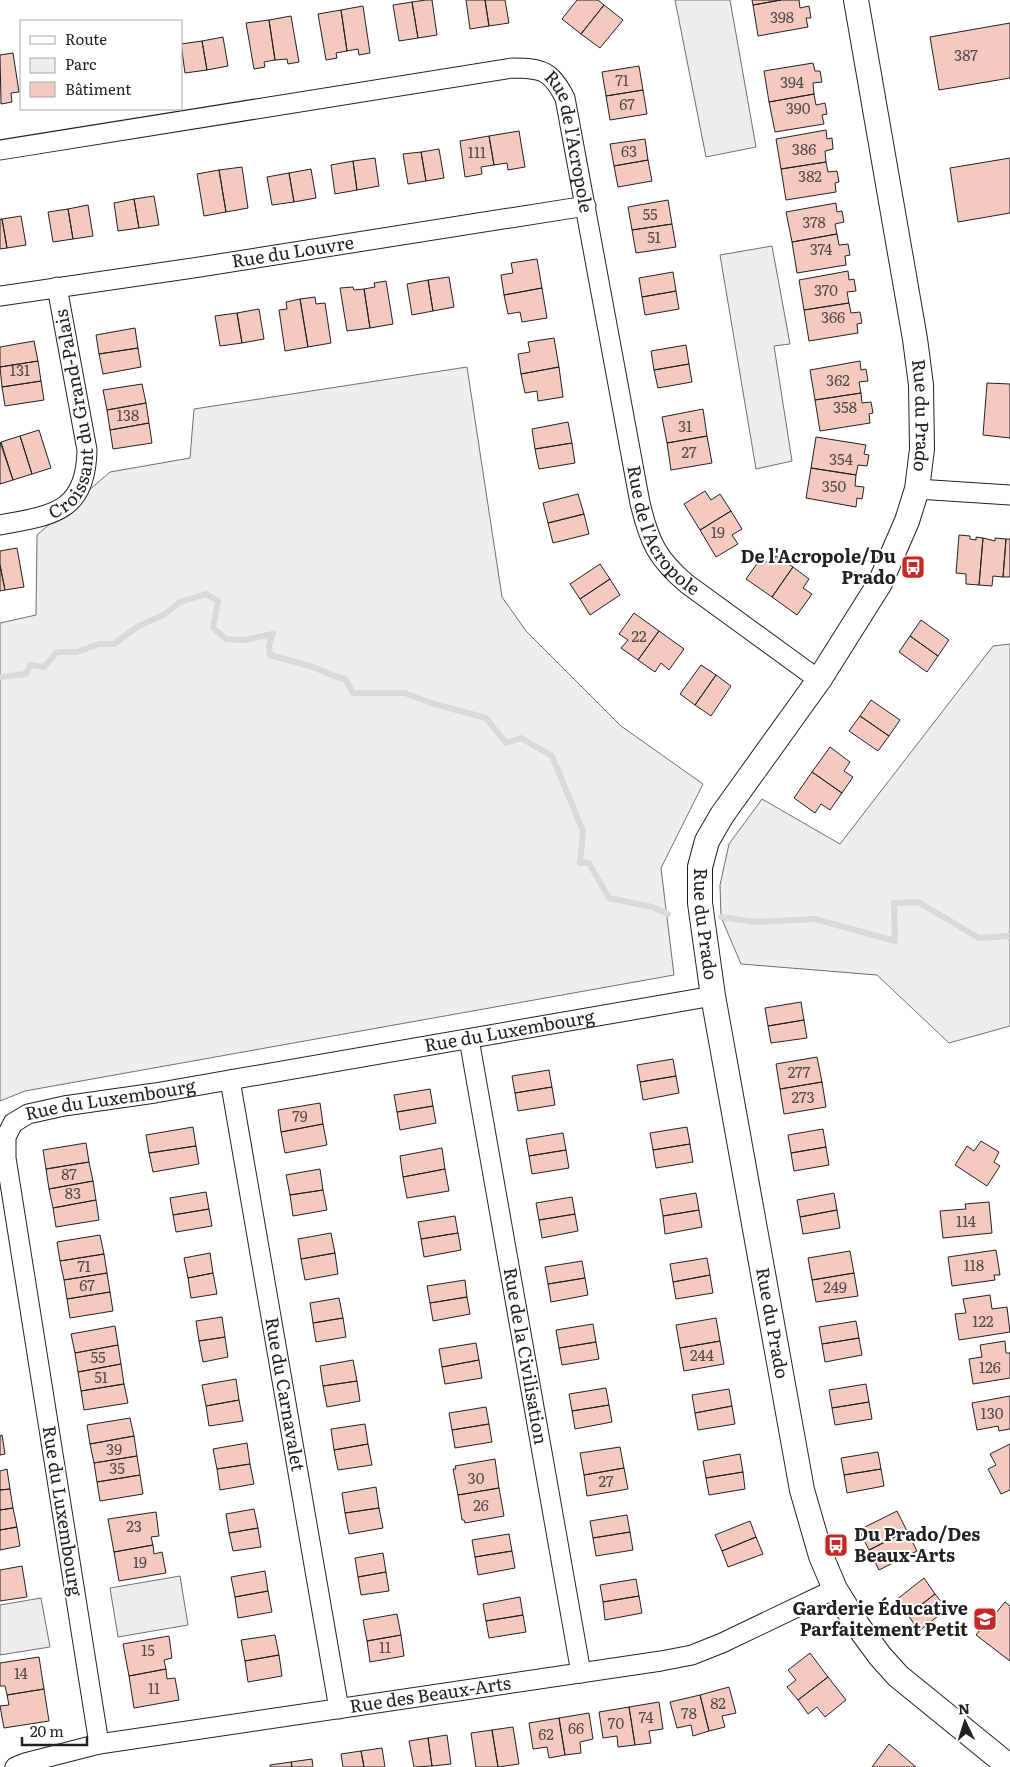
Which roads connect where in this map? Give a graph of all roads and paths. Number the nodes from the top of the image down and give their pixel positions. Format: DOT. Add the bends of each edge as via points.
graph roads {
  1 [pos="856,0"];
  2 [pos="0,150"];
  3 [pos="586,206"];
  4 [pos="57,287"];
  5 [pos="0,296"];
  6 [pos="917,489"];
  7 [pos="1010,496"];
  8 [pos="0,525"];
  9 [pos="819,680"];
  10 [pos="713,996"];
  11 [pos="469,1040"];
  12 [pos="230,1080"];
  13 [pos="835,1589"];
  14 [pos="581,1673"];
  15 [pos="339,1709"];
  16 [pos="99,1744"];
  17 [pos="15,1767"];
  18 [pos="1010,1767"];
  1 -- 6 [label="street, Rue du Prado" via="921,385 922,449"];
  2 -- 3 [label="street, Rue de l'Acropole" via="502,69 532,68 557,82 565,98"];
  3 -- 4 [label="street, Rue du Louvre"];
  3 -- 9 [label="street, Rue de l'Acropole" via="640,503 660,558 687,584"];
  4 -- 5 [label="street, Rue du Louvre"];
  4 -- 8 [label="street, Croissant du Grand-Palais" via="87,450 87,468 74,499 58,511"];
  6 -- 7 [label="street"];
  6 -- 9 [label="street, Rue du Prado" via="907,521 880,582"];
  9 -- 10 [label="street, Rue du Prado" via="722,815 707,841 700,867 700,902"];
  10 -- 11 [label="street, Rue du Luxembourg"];
  10 -- 13 [label="street, Rue du Prado" via="802,1490 821,1556"];
  11 -- 12 [label="street, Rue du Luxembourg"];
  11 -- 14 [label="street, Rue de la Civilisation"];
  12 -- 15 [label="street, Rue du Carnavalet"];
  12 -- 16 [label="street, Rue du Luxembourg" via="28,1114 13,1124 6,1137 6,1158"];
  13 -- 14 [label="street, Rue des Beaux-Arts" via="692,1655"];
  13 -- 18 [label="street, Rue du Prado" via="858,1626 898,1676"];
  14 -- 15 [label="street, Rue des Beaux-Arts"];
  15 -- 16 [label="street, Rue des Beaux-Arts"];
  16 -- 17 [label="street, Rue des Beaux-Arts"];
}
